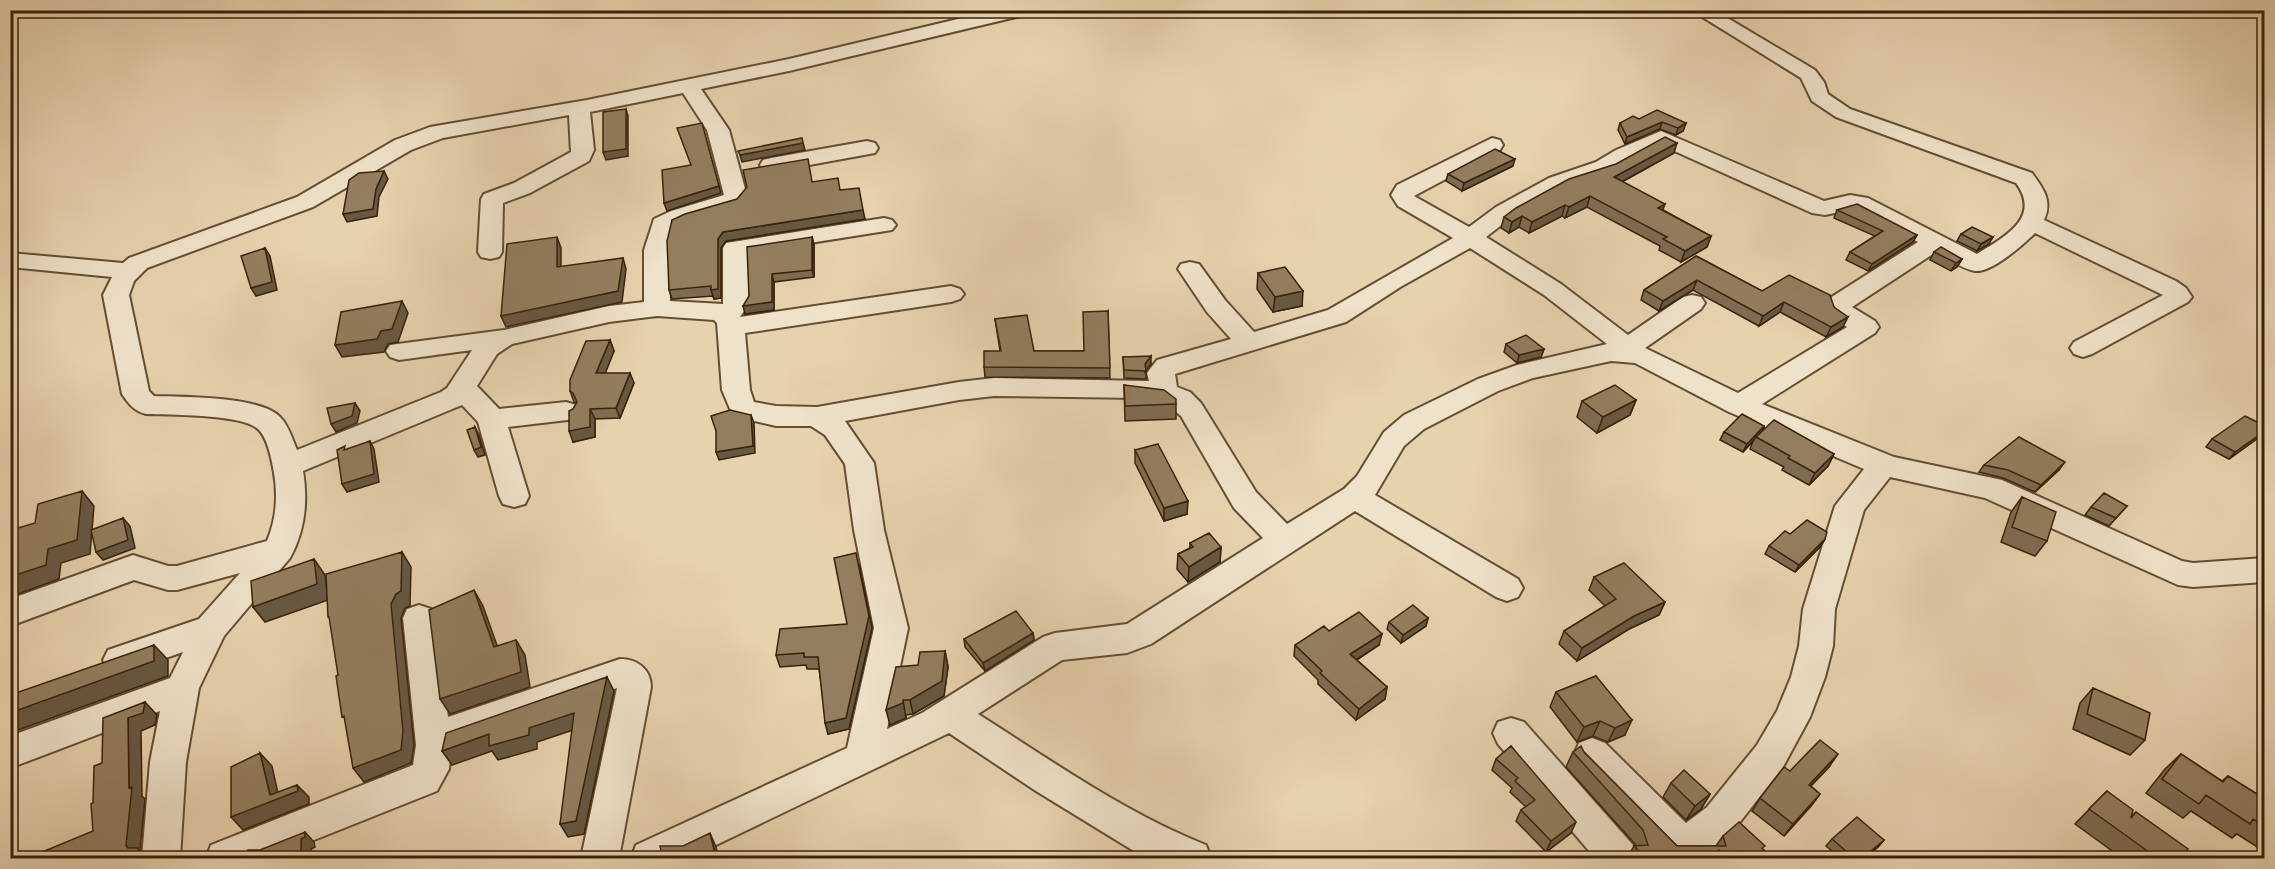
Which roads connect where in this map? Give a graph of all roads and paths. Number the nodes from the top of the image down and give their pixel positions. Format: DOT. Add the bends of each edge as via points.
graph roads {
  1 [pos="1022,10"];
  2 [pos="1700,10"];
  3 [pos="688,85"];
  4 [pos="579,107"];
  5 [pos="1492,145"];
  6 [pos="867,148"];
  7 [pos="731,172"];
  8 [pos="2032,223"];
  9 [pos="884,225"];
  10 [pos="1470,238"];
  11 [pos="1935,242"];
  12 [pos="490,252"];
  13 [pos="10,260"];
  14 [pos="1191,269"];
  15 [pos="128,271"];
  16 [pos="951,294"];
  17 [pos="1692,303"];
  18 [pos="657,308"];
  19 [pos="729,322"];
  20 [pos="504,338"];
  21 [pos="1249,343"];
  22 [pos="2083,348"];
  23 [pos="1630,350"];
  24 [pos="399,351"];
  25 [pos="462,387"];
  26 [pos="1164,393"];
  27 [pos="1739,405"];
  28 [pos="566,412"];
  29 [pos="817,417"];
  30 [pos="491,418"];
  31 [pos="289,465"];
  32 [pos="1884,465"];
  33 [pos="514,496"];
  34 [pos="1355,496"];
  35 [pos="1284,540"];
  36 [pos="279,550"];
  37 [pos="2265,570"];
  38 [pos="1507,588"];
  39 [pos="10,613"];
  40 [pos="418,618"];
  41 [pos="211,628"];
  42 [pos="89,670"];
  43 [pos="182,688"];
  44 [pos="951,715"];
  45 [pos="1511,733"];
  46 [pos="433,742"];
  47 [pos="10,752"];
  48 [pos="1592,754"];
  49 [pos="863,758"];
  50 [pos="1690,853"];
  51 [pos="161,858"];
  52 [pos="225,858"];
  53 [pos="600,858"];
  54 [pos="650,858"];
  55 [pos="1192,858"];
  56 [pos="1619,858"];
  1 -- 3 [label="street"];
  2 -- 8 [label="street" via="1808,75 1819,97 1843,113 2024,178 2034,188 2039,203"];
  3 -- 4 [label="street"];
  3 -- 7 [label="street" via="718,130"];
  4 -- 12 [label="street" via="581,156 522,188 492,199"];
  4 -- 15 [label="street" via="423,137 305,202 138,263"];
  5 -- 10 [label="street" via="1402,195"];
  6 -- 7 [label="street"];
  7 -- 18 [label="street" via="736,196 733,200 662,224 656,250"];
  8 -- 11 [label="street" via="2012,242 1978,264"];
  8 -- 22 [label="street" via="2167,286 2179,297"];
  9 -- 19 [label="street" via="735,248 736,304"];
  10 -- 11 [label="street" via="1501,214 1557,183 1604,167 1660,137 1820,208 1856,202"];
  10 -- 21 [label="street" via="1337,316"];
  10 -- 23 [label="street" via="1594,318"];
  11 -- 27 [label="street" via="1839,304 1839,310 1866,327"];
  13 -- 15 [label="street"];
  14 -- 21 [label="street" via="1216,306"];
  15 -- 31 [label="street" via="116,295 136,394 141,401 146,405 241,412 266,420 273,427"];
  16 -- 19 [label="street"];
  17 -- 23 [label="street"];
  18 -- 19 [label="street" via="717,311"];
  18 -- 20 [label="street" via="609,314"];
  19 -- 29 [label="street" via="735,390 743,409 776,416"];
  20 -- 24 [label="street"];
  20 -- 25 [label="street" via="486,348"];
  21 -- 26 [label="street" via="1167,366 1161,373"];
  23 -- 27 [label="street"];
  23 -- 34 [label="street" via="1527,371 1488,385 1414,422 1394,439 1367,484"];
  25 -- 30 [label="street"];
  25 -- 31 [label="street" via="451,399"];
  26 -- 29 [label="street" via="1140,389 994,387"];
  26 -- 35 [label="street" via="1180,399 1191,410 1245,500"];
  27 -- 32 [label="street"];
  28 -- 30 [label="street"];
  29 -- 49 [label="street" via="835,428 859,463 869,530 889,615 890,639"];
  30 -- 33 [label="street"];
  31 -- 36 [label="street" via="293,494"];
  32 -- 37 [label="street" via="1991,488 2178,573"];
  32 -- 50 [label="street" via="1850,506 1819,609 1808,677 1791,717 1770,756"];
  34 -- 35 [label="street"];
  34 -- 38 [label="street"];
  35 -- 44 [label="street" via="1139,634 1127,639 1058,646"];
  36 -- 39 [label="street" via="177,578 133,567"];
  36 -- 41 [label="street"];
  40 -- 46 [label="street"];
  41 -- 42 [label="street"];
  41 -- 43 [label="street"];
  43 -- 47 [label="street"];
  43 -- 51 [label="street" via="168,762"];
  44 -- 49 [label="street"];
  44 -- 55 [label="street" via="1145,837"];
  45 -- 56 [label="street"];
  46 -- 52 [label="street" via="429,774 424,779"];
  46 -- 53 [label="street" via="453,730 606,677 628,673 634,687"];
  48 -- 50 [label="street"];
  49 -- 54 [label="street"];
}
